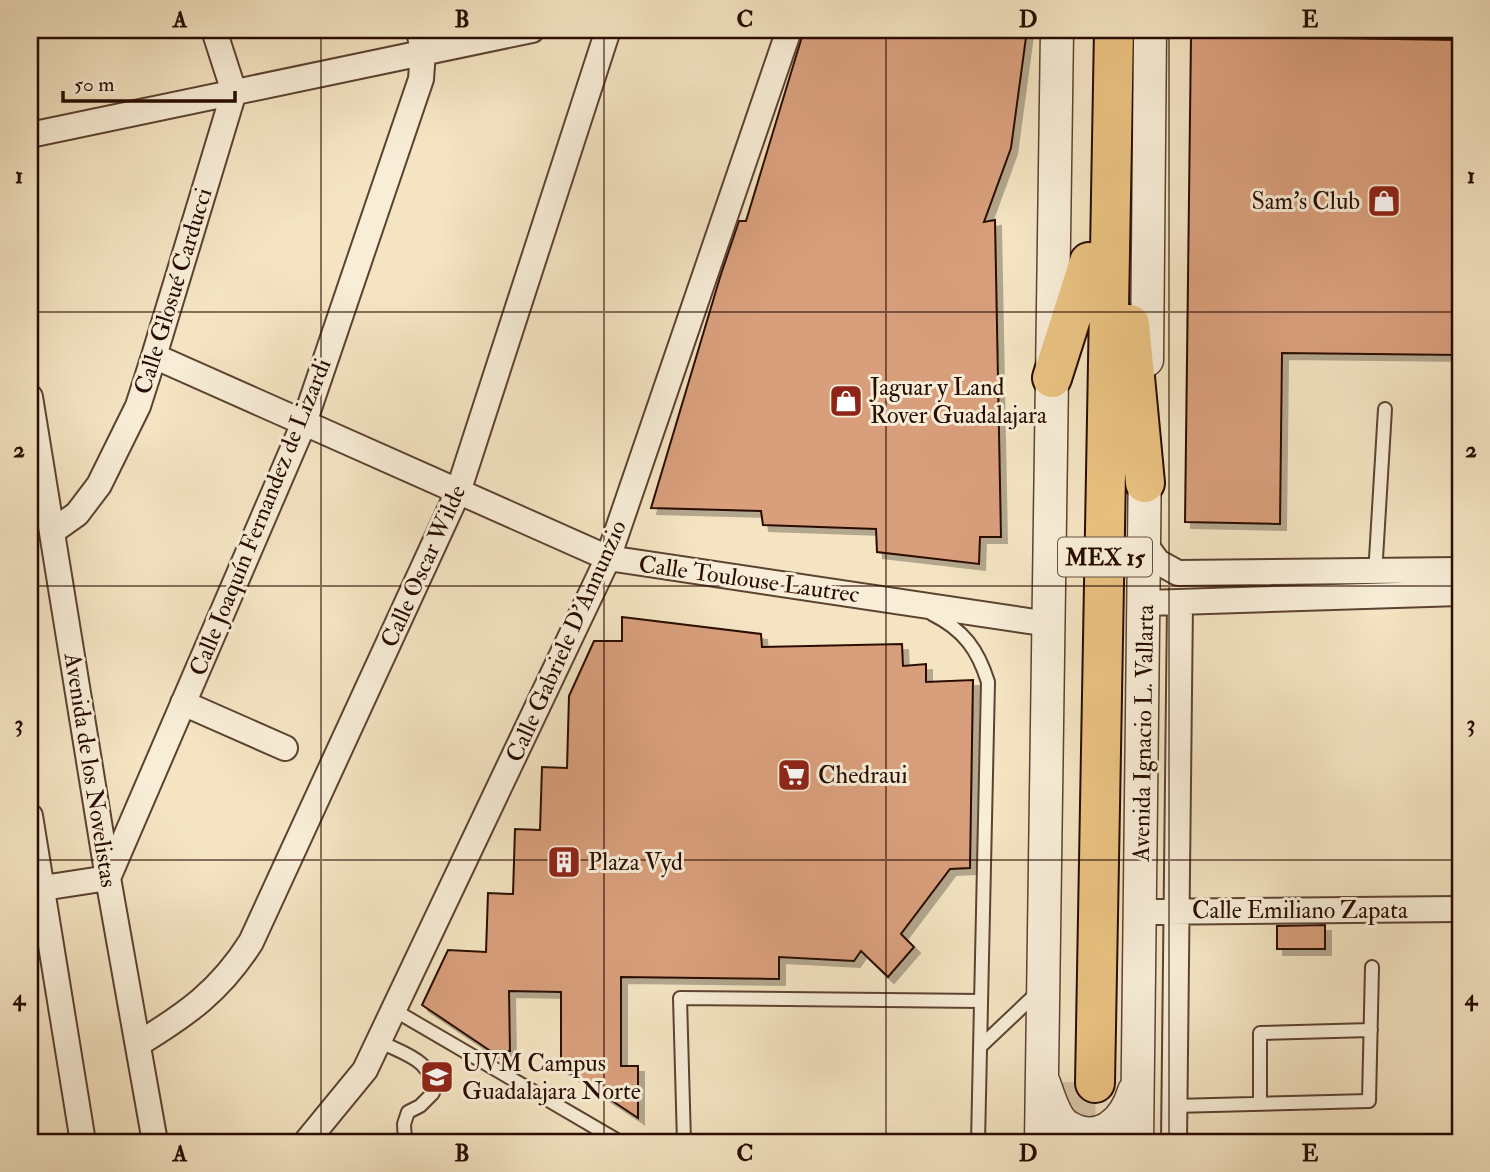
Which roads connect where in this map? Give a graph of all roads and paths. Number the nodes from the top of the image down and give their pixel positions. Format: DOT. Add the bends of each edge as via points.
graph roads {
  1 [pos="214,30"];
  2 [pos="532,30"];
  3 [pos="608,30"];
  4 [pos="789,30"];
  5 [pos="1057,30"];
  6 [pos="1092,30"];
  7 [pos="1114,30"];
  8 [pos="1150,30"];
  9 [pos="421,41"];
  10 [pos="234,92"];
  11 [pos="30,135"];
  12 [pos="1113,136"];
  13 [pos="1089,262"];
  14 [pos="154,356"];
  15 [pos="1052,378"];
  16 [pos="30,397"];
  17 [pos="1385,409"];
  18 [pos="304,423"];
  19 [pos="1145,483"];
  20 [pos="458,492"];
  21 [pos="53,531"];
  22 [pos="1144,543"];
  23 [pos="608,558"];
  24 [pos="1460,570"];
  25 [pos="1374,584"];
  26 [pos="1460,593"];
  27 [pos="910,603"];
  28 [pos="1146,603"];
  29 [pos="1180,603"];
  30 [pos="1049,624"];
  31 [pos="183,703"];
  32 [pos="285,748"];
  33 [pos="30,816"];
  34 [pos="108,878"];
  35 [pos="36,890"];
  36 [pos="1460,909"];
  37 [pos="1176,911"];
  38 [pos="1139,912"];
  39 [pos="1372,967"];
  40 [pos="1043,987"];
  41 [pos="981,1001"];
  42 [pos="394,1010"];
  43 [pos="1371,1030"];
  44 [pos="379,1041"];
  45 [pos="138,1044"];
  46 [pos="980,1047"];
  47 [pos="1137,1079"];
  48 [pos="1071,1081"];
  49 [pos="1260,1103"];
  50 [pos="1174,1106"];
  51 [pos="83,1142"];
  52 [pos="155,1142"];
  53 [pos="306,1142"];
  54 [pos="405,1142"];
  55 [pos="620,1142"];
  56 [pos="684,1142"];
  57 [pos="978,1142"];
  58 [pos="1041,1142"];
  59 [pos="1137,1142"];
  60 [pos="1174,1142"];
  1 -- 10 [label="street"];
  2 -- 9 [label="street"];
  3 -- 20 [label="street, Calle Oscar Wilde"];
  4 -- 23 [label="street, Calle Gabriele D'Annunzio"];
  5 -- 15 [label="street, Avenida Ignacio L. Vallarta"];
  6 -- 13 [label="highway, Avenida Ignacio L. Vallarta / MEX 15"];
  7 -- 12 [label="highway, Avenida Ignacio L. Vallarta / MEX 15"];
  8 -- 19 [label="street, Avenida Ignacio L. Vallarta"];
  9 -- 10 [label="street"];
  9 -- 18 [label="street, Calle Joaquín Fernandez de Lizardi" via="421,79"];
  10 -- 11 [label="street"];
  10 -- 14 [label="street, Calle Glosué Carducci"];
  12 -- 19 [label="highway"];
  12 -- 48 [label="highway, Avenida Ignacio L. Vallarta / MEX 15"];
  13 -- 15 [label="highway"];
  13 -- 48 [label="highway, Avenida Ignacio L. Vallarta / MEX 15"];
  14 -- 18 [label="street, Calle Toulouse Lautrec"];
  14 -- 21 [label="street, Calle Glosué Carducci" via="138,406 99,485 78,514"];
  15 -- 30 [label="street, Avenida Ignacio L. Vallarta"];
  16 -- 21 [label="street, Avenida de los Novelistas"];
  17 -- 25 [label="lane"];
  18 -- 20 [label="street, Calle Toulouse Lautrec"];
  18 -- 31 [label="street, Calle Joaquín Fernandez de Lizardi"];
  19 -- 22 [label="street, Avenida Ignacio L. Vallarta"];
  20 -- 23 [label="street, Calle Toulouse Lautrec"];
  20 -- 45 [label="street, Calle Oscar Wilde" via="251,942 218,987 187,1014"];
  21 -- 34 [label="street, Avenida de los Novelistas"];
  22 -- 25 [label="street" via="1158,562 1178,573"];
  22 -- 28 [label="street, Avenida Ignacio L. Vallarta"];
  23 -- 27 [label="street, Calle Toulouse Lautrec"];
  23 -- 42 [label="street, Calle Gabriele D'Annunzio"];
  24 -- 25 [label="street"];
  25 -- 26 [label="street"];
  25 -- 29 [label="street"];
  27 -- 30 [label="street, Calle Toulouse Lautrec"];
  27 -- 41 [label="lane" via="949,623 979,653 988,682"];
  28 -- 29 [label="street"];
  28 -- 38 [label="street, Avenida Ignacio L. Vallarta"];
  29 -- 37 [label="street"];
  30 -- 40 [label="street, Avenida Ignacio L. Vallarta"];
  31 -- 32 [label="street"];
  31 -- 34 [label="street, Calle Joaquín Fernandez de Lizardi"];
  33 -- 35 [label="street"];
  34 -- 35 [label="street"];
  34 -- 45 [label="street, Avenida de los Novelistas"];
  35 -- 51 [label="street"];
  36 -- 37 [label="street, Calle Emiliano Zapata"];
  37 -- 38 [label="street, Calle Emiliano Zapata"];
  37 -- 50 [label="street"];
  38 -- 47 [label="street, Avenida Ignacio L. Vallarta"];
  39 -- 43 [label="lane"];
  40 -- 46 [label="lane"];
  40 -- 48 [label="street, Avenida Ignacio L. Vallarta"];
  41 -- 46 [label="lane"];
  41 -- 56 [label="lane" via="681,998"];
  42 -- 44 [label="street, Calle Gabriele D'Annunzio"];
  42 -- 55 [label="lane"];
  43 -- 49 [label="lane" via="1369,1101"];
  43 -- 49 [label="lane" via="1260,1033"];
  44 -- 53 [label="street, Calle Gabriele D'Annunzio" via="365,1070"];
  44 -- 54 [label="lane" via="425,1064 433,1080 433,1093 408,1112"];
  45 -- 52 [label="street, Avenida de los Novelistas"];
  46 -- 57 [label="lane"];
  47 -- 48 [label="street" via="1130,1104 1117,1125 1091,1134 1066,1126 1052,1105"];
  47 -- 59 [label="street, Avenida Ignacio L. Vallarta"];
  48 -- 58 [label="street, Avenida Ignacio L. Vallarta"];
  49 -- 50 [label="lane"];
  50 -- 60 [label="street"];
}
